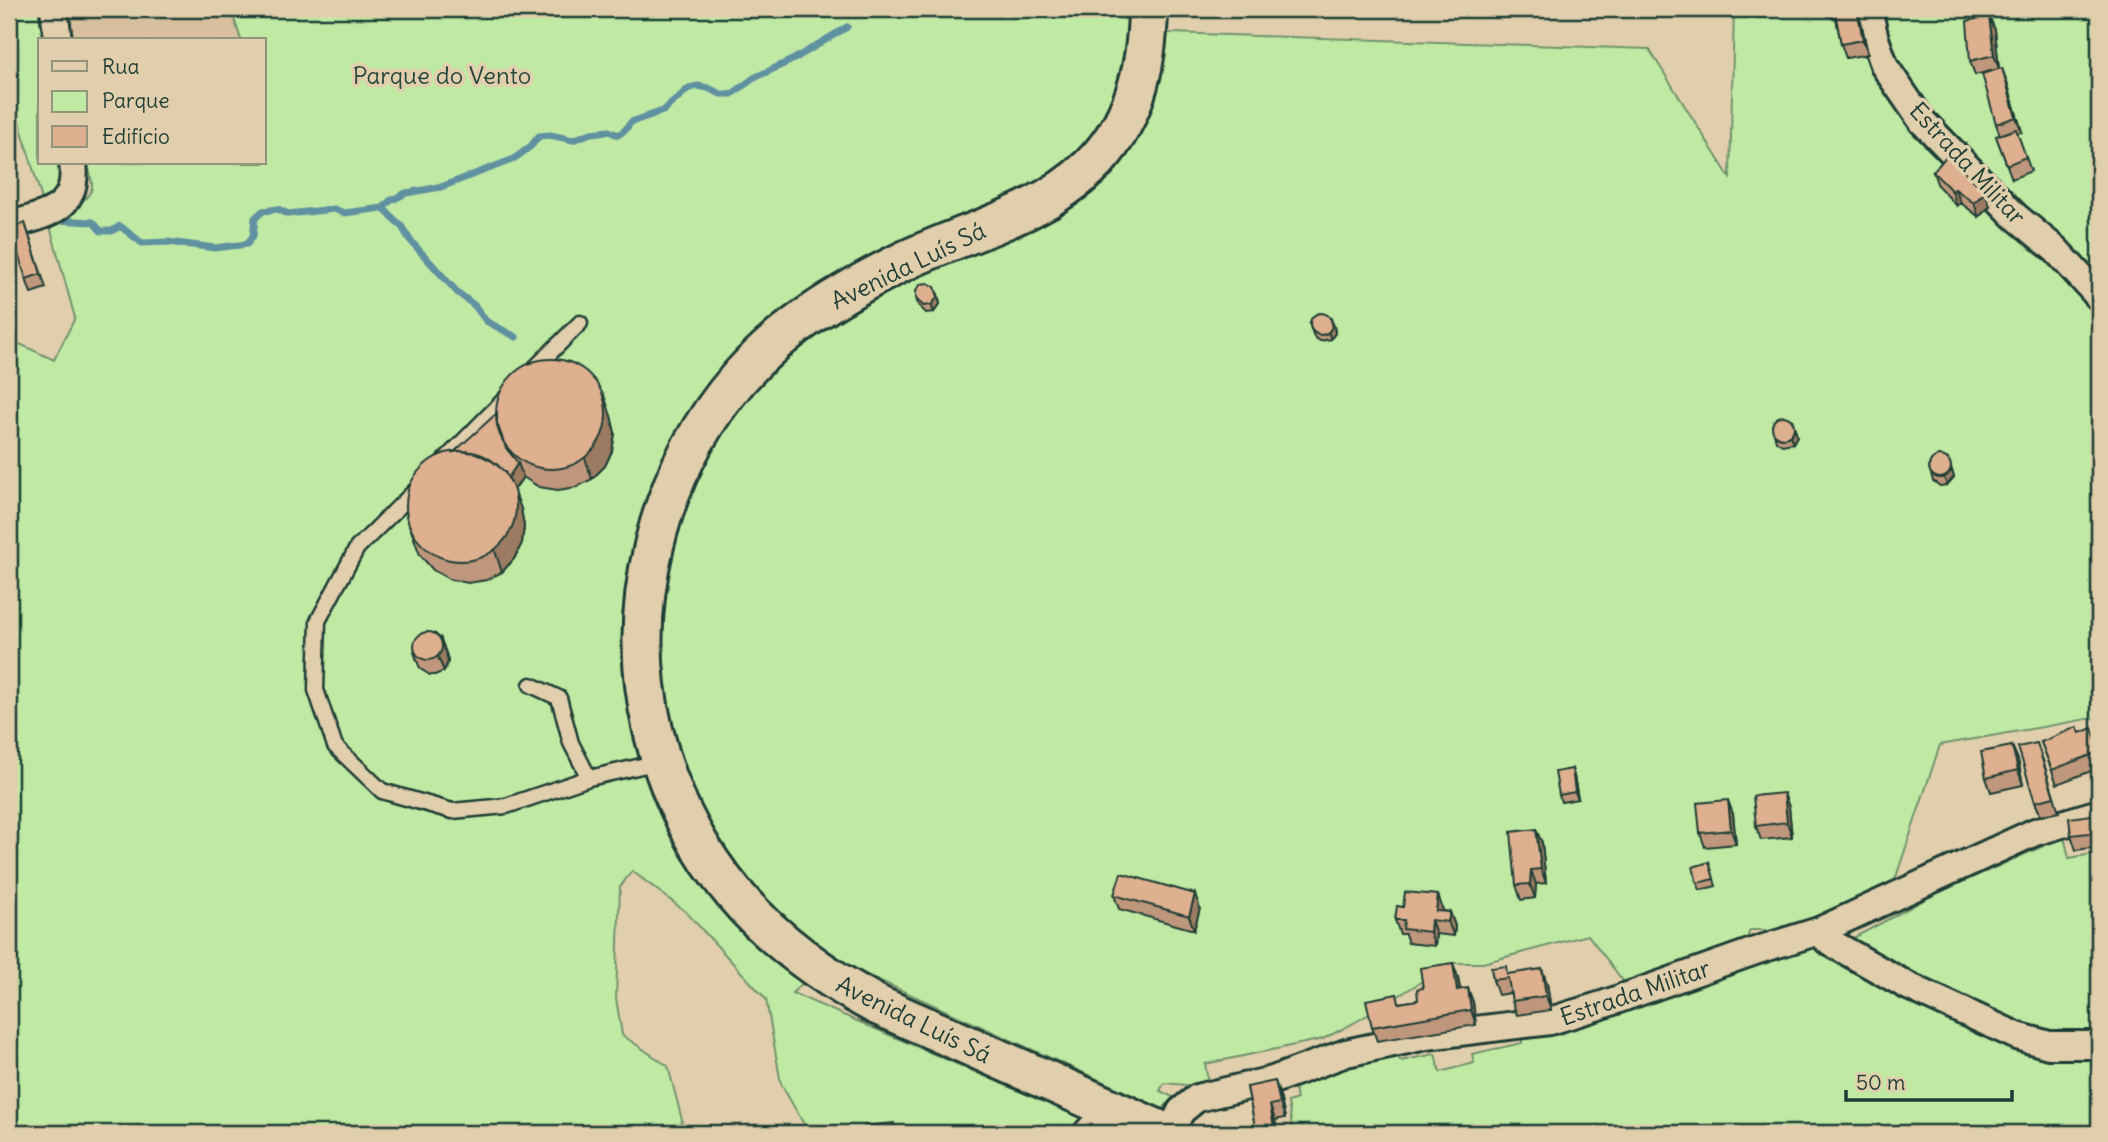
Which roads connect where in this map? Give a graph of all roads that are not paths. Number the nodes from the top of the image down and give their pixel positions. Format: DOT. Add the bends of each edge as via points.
graph roads {
  1 [pos="54,9"];
  2 [pos="1148,9"];
  3 [pos="1868,9"];
  4 [pos="58,38"];
  5 [pos="73,164"];
  6 [pos="9,226"];
  7 [pos="2099,297"];
  8 [pos="579,323"];
  9 [pos="531,685"];
  10 [pos="661,761"];
  11 [pos="589,778"];
  12 [pos="2099,813"];
  13 [pos="1819,931"];
  14 [pos="2099,1045"];
  15 [pos="1096,1120"];
  16 [pos="1168,1133"];
  1 -- 4 [label="street"];
  2 -- 10 [label="street, Avenida Luís Sá" via="1141,77 1131,106 1091,165 1055,194 903,262 805,318 764,352 713,413 676,479 656,535 646,583 643,669"];
  3 -- 7 [label="street, Estrada Militar" via="1885,67 1922,121"];
  5 -- 6 [label="street" via="72,193 64,203"];
  8 -- 11 [label="lane" via="357,548 318,621 316,690 335,746 382,791 452,811 506,806"];
  9 -- 11 [label="lane" via="559,698 571,743"];
  10 -- 11 [label="lane"];
  10 -- 15 [label="street, Avenida Luís Sá" via="688,827 724,883 806,962 842,987"];
  12 -- 13 [label="street, Estrada Militar" via="2035,832"];
  13 -- 14 [label="street" via="1828,941 1908,986 2017,1036 2049,1045"];
  13 -- 16 [label="street, Estrada Militar" via="1550,1021 1413,1039 1197,1098 1181,1111"];
  15 -- 16 [label="street, Avenida Luís Sá"];
}
